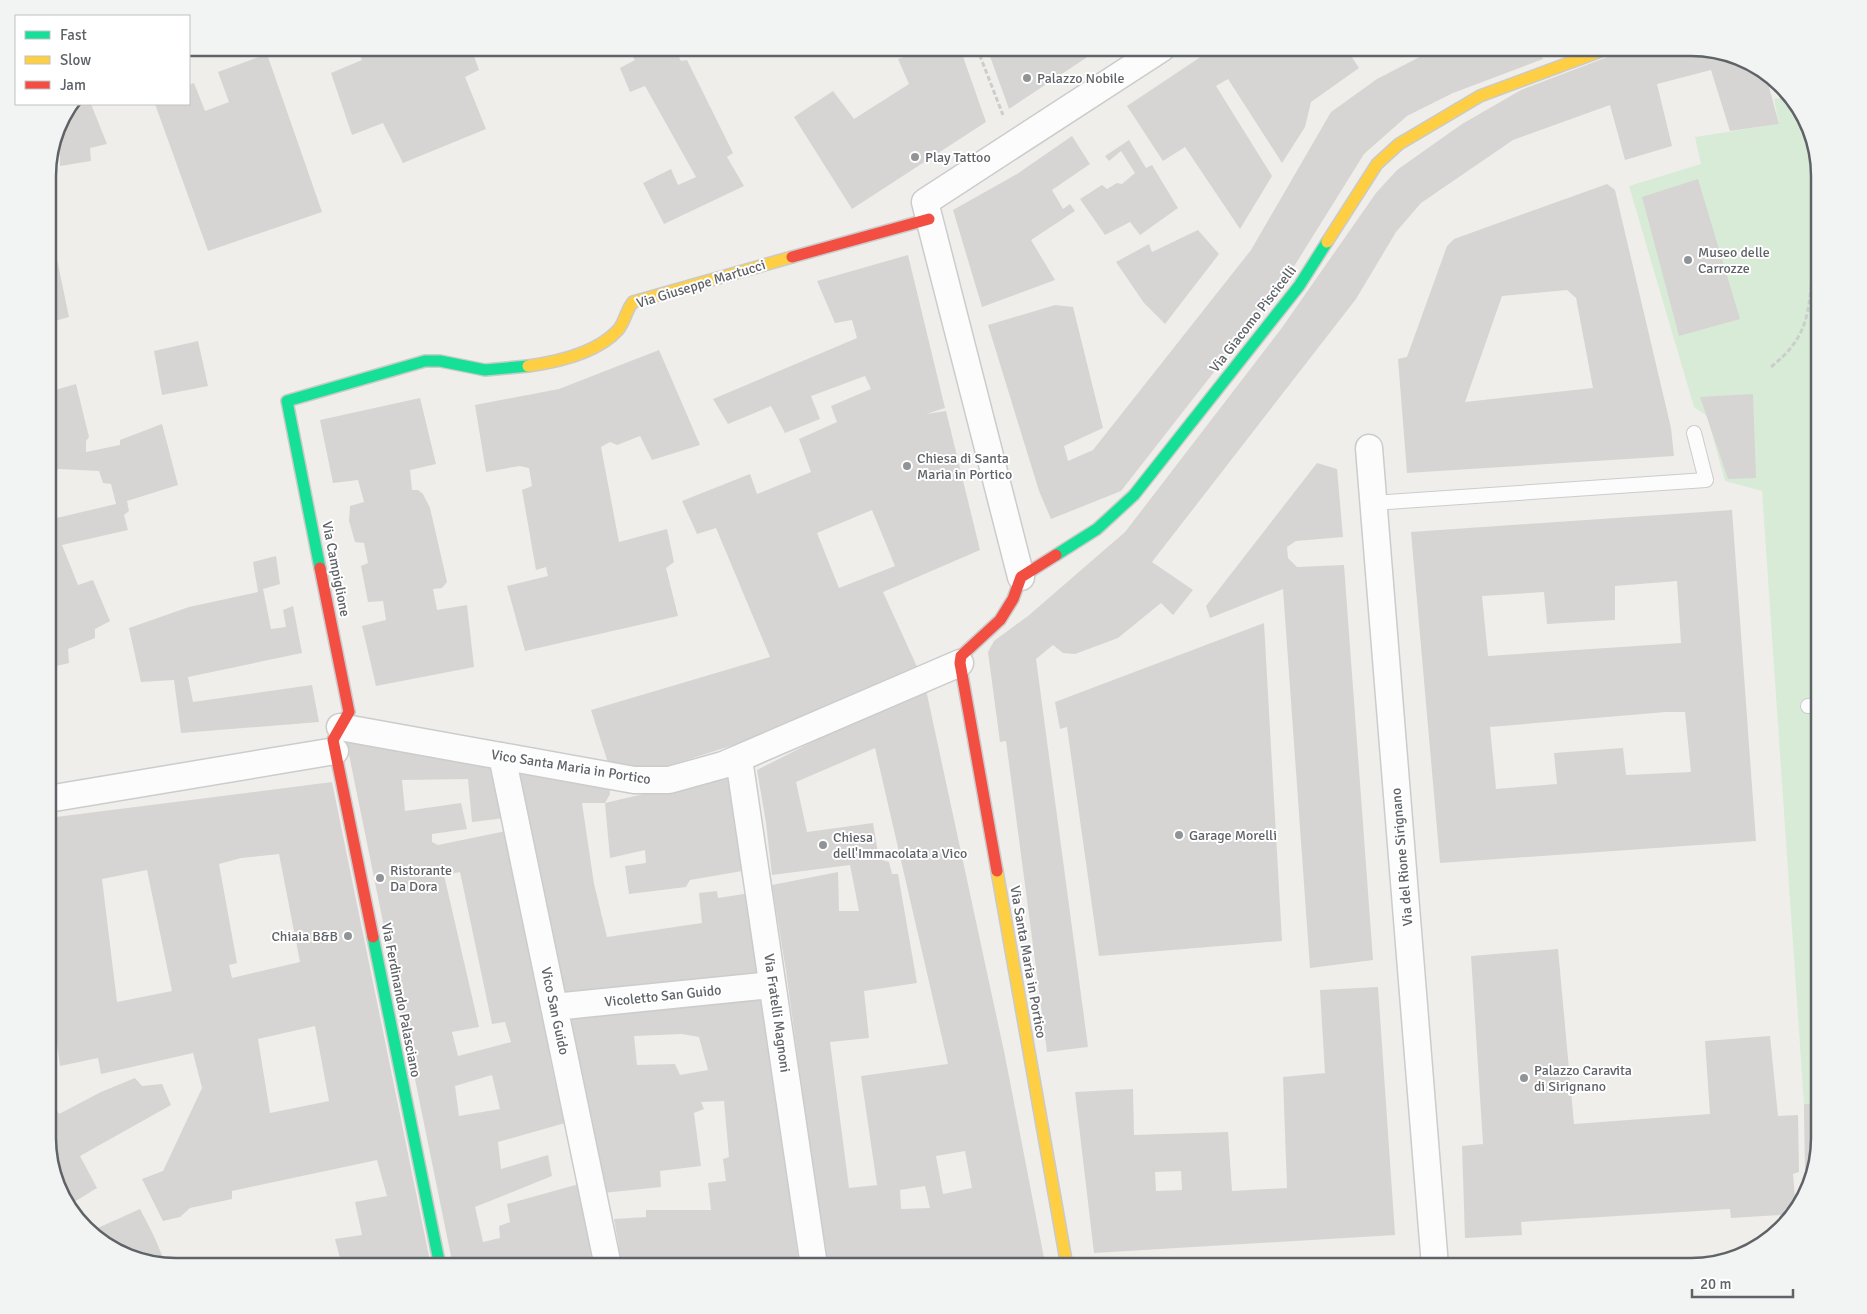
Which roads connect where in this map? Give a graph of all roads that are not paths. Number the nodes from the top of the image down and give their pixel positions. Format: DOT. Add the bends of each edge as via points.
graph roads {
  1 [pos="1149,56"];
  2 [pos="1586,56"];
  3 [pos="929,219"];
  4 [pos="287,401"];
  5 [pos="1694,433"];
  6 [pos="1369,448"];
  7 [pos="1374,503"];
  8 [pos="1021,577"];
  9 [pos="960,663"];
  10 [pos="336,739"];
  11 [pos="502,756"];
  12 [pos="739,759"];
  13 [pos="57,797"];
  14 [pos="772,985"];
  15 [pos="554,1007"];
  16 [pos="438,1258"];
  17 [pos="606,1258"];
  18 [pos="813,1258"];
  19 [pos="1066,1258"];
  20 [pos="1434,1258"];
  1 -- 3 [label="street" via="925,202"];
  2 -- 8 [label="street, Via Giacomo Piscicelli" via="1480,96 1399,144 1377,164 1299,286 1134,496 1097,529"];
  3 -- 4 [label="street, Via Giuseppe Martucci" via="633,302 622,325 610,337 595,346 548,362 486,370 425,361"];
  3 -- 8 [label="street"];
  4 -- 10 [label="street, Via Campiglione" via="349,712"];
  5 -- 7 [label="lane" via="1706,480"];
  6 -- 7 [label="street, Via del Rione Sirignano"];
  7 -- 20 [label="street, Via del Rione Sirignano"];
  8 -- 9 [label="street" via="1009,606 994,626 965,651"];
  9 -- 12 [label="street, Vico Santa Maria in Portico"];
  9 -- 19 [label="street, Via Santa Maria in Portico"];
  10 -- 11 [label="street, Vico Santa Maria in Portico"];
  10 -- 13 [label="street, Vico Santa Maria in Portico"];
  10 -- 16 [label="street, Via Ferdinando Palasciano"];
  11 -- 12 [label="street, Vico Santa Maria in Portico" via="651,781 689,775"];
  11 -- 15 [label="street, Vico San Guido"];
  12 -- 14 [label="street, Via Fratelli Magnoni"];
  14 -- 15 [label="street, Vicoletto San Guido"];
  14 -- 18 [label="street, Via Fratelli Magnoni"];
  15 -- 17 [label="street, Vico San Guido"];
}
